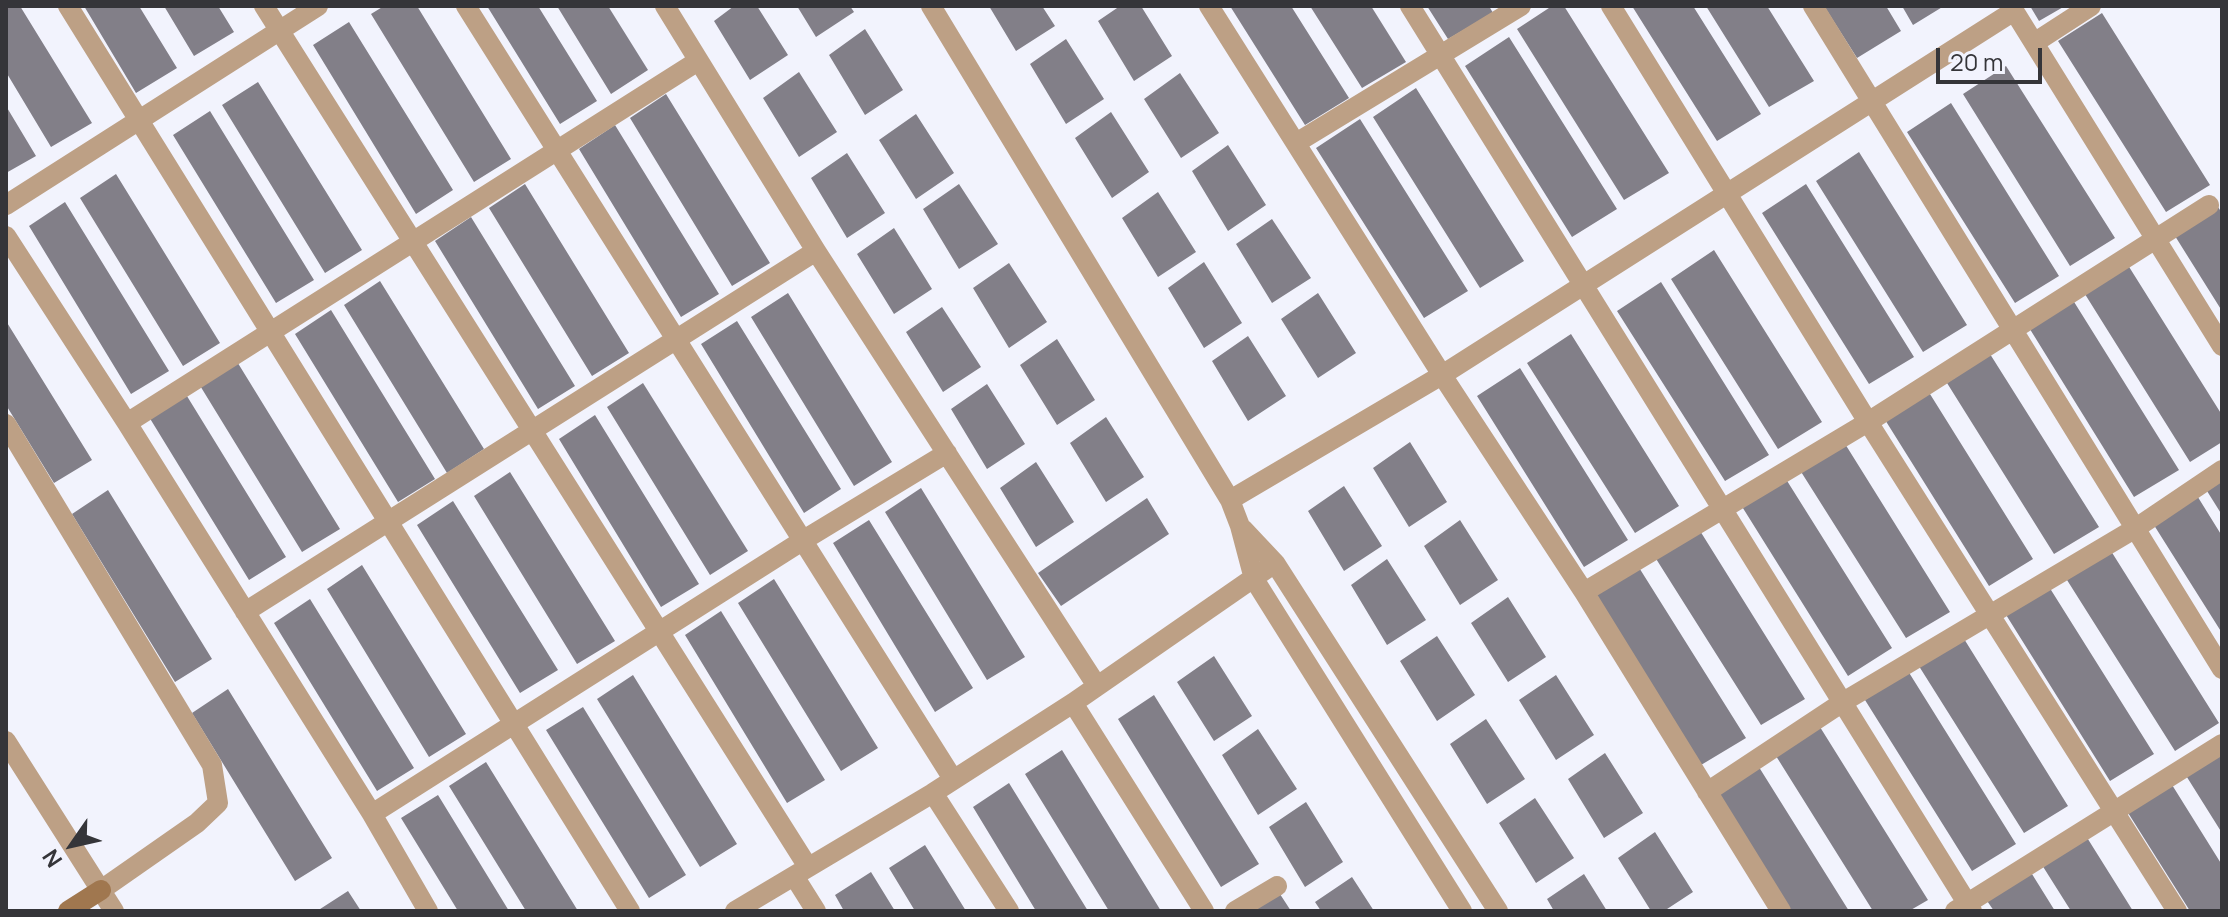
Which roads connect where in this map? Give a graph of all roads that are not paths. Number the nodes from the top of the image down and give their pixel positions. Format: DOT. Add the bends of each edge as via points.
graph roads {
  1 [pos="68,6"];
  2 [pos="264,6"];
  3 [pos="318,6"];
  4 [pos="466,6"];
  5 [pos="665,6"];
  6 [pos="931,6"];
  7 [pos="1209,6"];
  8 [pos="1410,6"];
  9 [pos="1521,6"];
  10 [pos="1611,6"];
  11 [pos="1813,6"];
  12 [pos="2091,6"];
  13 [pos="2013,9"];
  14 [pos="280,31"];
  15 [pos="2034,43"];
  16 [pos="1440,55"];
  17 [pos="698,61"];
  18 [pos="1873,101"];
  19 [pos="139,120"];
  20 [pos="1296,143"];
  21 [pos="556,150"];
  22 [pos="1727,194"];
  23 [pos="6,205"];
  24 [pos="2209,205"];
  25 [pos="6,236"];
  26 [pos="2155,240"];
  27 [pos="412,241"];
  28 [pos="816,251"];
  29 [pos="1583,285"];
  30 [pos="2012,330"];
  31 [pos="270,331"];
  32 [pos="675,339"];
  33 [pos="2222,346"];
  34 [pos="1442,375"];
  35 [pos="1868,422"];
  36 [pos="127,423"];
  37 [pos="6,424"];
  38 [pos="532,430"];
  39 [pos="947,453"];
  40 [pos="2222,470"];
  41 [pos="1230,500"];
  42 [pos="1723,509"];
  43 [pos="387,521"];
  44 [pos="1240,526"];
  45 [pos="2136,528"];
  46 [pos="802,541"];
  47 [pos="1275,563"];
  48 [pos="1254,579"];
  49 [pos="1584,592"];
  50 [pos="245,612"];
  51 [pos="1991,614"];
  52 [pos="660,632"];
  53 [pos="2222,669"];
  54 [pos="1097,686"];
  55 [pos="1843,702"];
  56 [pos="1073,703"];
  57 [pos="514,726"];
  58 [pos="6,741"];
  59 [pos="2222,744"];
  60 [pos="953,779"];
  61 [pos="1707,792"];
  62 [pos="933,793"];
  63 [pos="2114,811"];
  64 [pos="372,814"];
  65 [pos="801,872"];
  66 [pos="1277,886"];
  67 [pos="101,890"];
  68 [pos="1965,908"];
  69 [pos="68,911"];
  70 [pos="114,911"];
  71 [pos="428,911"];
  72 [pos="630,911"];
  73 [pos="735,911"];
  74 [pos="816,911"];
  75 [pos="1009,911"];
  76 [pos="1204,911"];
  77 [pos="1235,911"];
  78 [pos="1462,911"];
  79 [pos="1498,911"];
  80 [pos="1781,911"];
  81 [pos="2177,911"];
  1 -- 19 [label="street"];
  2 -- 14 [label="street"];
  3 -- 14 [label="street"];
  4 -- 21 [label="street"];
  5 -- 17 [label="street"];
  6 -- 41 [label="street"];
  7 -- 20 [label="street"];
  8 -- 16 [label="street"];
  9 -- 16 [label="street"];
  10 -- 22 [label="street"];
  11 -- 18 [label="street"];
  12 -- 15 [label="street"];
  13 -- 15 [label="street"];
  13 -- 18 [label="street"];
  14 -- 19 [label="street"];
  14 -- 27 [label="street"];
  15 -- 26 [label="street"];
  16 -- 20 [label="street"];
  16 -- 29 [label="street"];
  17 -- 21 [label="street"];
  17 -- 28 [label="street"];
  18 -- 22 [label="street"];
  18 -- 30 [label="street"];
  19 -- 23 [label="street"];
  19 -- 31 [label="street"];
  20 -- 34 [label="street"];
  21 -- 27 [label="street"];
  21 -- 32 [label="street"];
  22 -- 29 [label="street"];
  22 -- 35 [label="street"];
  24 -- 26 [label="street"];
  25 -- 36 [label="street"];
  26 -- 30 [label="street"];
  26 -- 33 [label="street"];
  27 -- 31 [label="street"];
  27 -- 38 [label="street"];
  28 -- 32 [label="street"];
  28 -- 39 [label="street"];
  29 -- 34 [label="street"];
  29 -- 42 [label="street"];
  30 -- 35 [label="street"];
  30 -- 45 [label="street"];
  31 -- 36 [label="street"];
  31 -- 43 [label="street"];
  32 -- 38 [label="street"];
  32 -- 46 [label="street"];
  34 -- 41 [label="street"];
  34 -- 49 [label="street"];
  35 -- 42 [label="street"];
  35 -- 51 [label="street"];
  36 -- 50 [label="street"];
  37 -- 67 [label="street" via="212,765 218,803"];
  38 -- 43 [label="street"];
  38 -- 52 [label="street"];
  39 -- 46 [label="street"];
  39 -- 54 [label="street"];
  40 -- 45 [label="street"];
  41 -- 44 [label="street"];
  42 -- 49 [label="street"];
  42 -- 55 [label="street"];
  43 -- 50 [label="street"];
  43 -- 57 [label="street"];
  44 -- 47 [label="street"];
  44 -- 48 [label="street"];
  45 -- 51 [label="street"];
  45 -- 53 [label="street"];
  46 -- 52 [label="street"];
  46 -- 60 [label="street"];
  47 -- 48 [label="street"];
  47 -- 79 [label="street"];
  48 -- 54 [label="street"];
  48 -- 78 [label="street"];
  49 -- 61 [label="street"];
  50 -- 64 [label="street"];
  51 -- 55 [label="street"];
  51 -- 63 [label="street"];
  52 -- 57 [label="street"];
  52 -- 65 [label="street"];
  54 -- 56 [label="street"];
  55 -- 61 [label="street"];
  55 -- 68 [label="street"];
  56 -- 60 [label="street"];
  56 -- 76 [label="street"];
  57 -- 64 [label="street"];
  57 -- 72 [label="street"];
  58 -- 67 [label="street"];
  59 -- 63 [label="street"];
  60 -- 62 [label="street"];
  61 -- 80 [label="street"];
  62 -- 65 [label="street"];
  62 -- 75 [label="street"];
  63 -- 68 [label="street"];
  63 -- 81 [label="street"];
  64 -- 71 [label="street"];
  65 -- 73 [label="street"];
  65 -- 74 [label="street"];
  66 -- 77 [label="street"];
  67 -- 69 [label="street"];
  67 -- 70 [label="street"];
}
